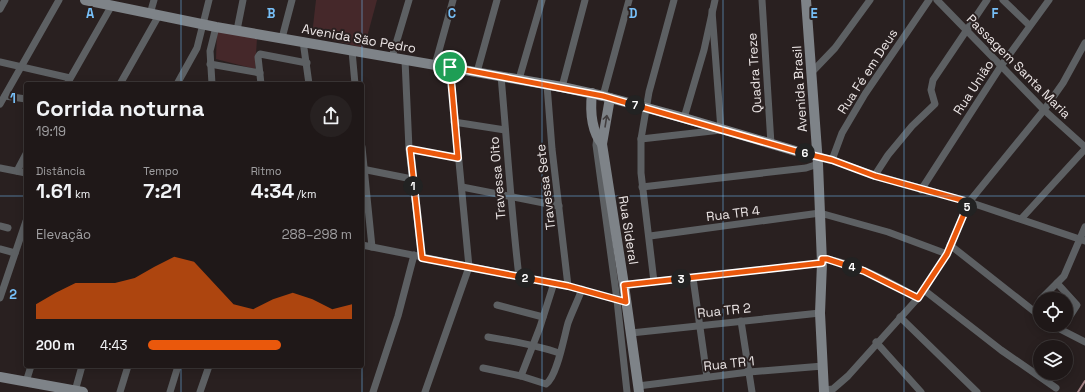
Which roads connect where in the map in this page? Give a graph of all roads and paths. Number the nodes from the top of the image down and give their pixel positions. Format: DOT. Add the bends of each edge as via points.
graph roads {
  1 [pos="5,0"];
  2 [pos="59,0"];
  3 [pos="85,0"];
  4 [pos="154,0"];
  5 [pos="208,0"];
  6 [pos="243,0"];
  7 [pos="292,0"];
  8 [pos="409,0"];
  9 [pos="453,0"];
  10 [pos="497,0"];
  11 [pos="542,0"];
  12 [pos="585,0"];
  13 [pos="630,0"];
  14 [pos="674,0"];
  15 [pos="715,0"];
  16 [pos="762,0"];
  17 [pos="806,0"];
  18 [pos="870,0"];
  19 [pos="929,0"];
  20 [pos="937,0"];
  21 [pos="987,0"];
  22 [pos="1003,0"];
  23 [pos="1050,0"];
  24 [pos="112,5"];
  25 [pos="0,9"];
  26 [pos="712,11"];
  27 [pos="155,15"];
  28 [pos="203,24"];
  29 [pos="1029,25"];
  30 [pos="216,27"];
  31 [pos="966,29"];
  32 [pos="237,30"];
  33 [pos="282,38"];
  34 [pos="303,41"];
  35 [pos="1085,43"];
  36 [pos="197,48"];
  37 [pos="210,51"];
  38 [pos="352,51"];
  39 [pos="392,58"];
  40 [pos="406,60"];
  41 [pos="0,62"];
  42 [pos="307,63"];
  43 [pos="210,64"];
  44 [pos="435,65"];
  45 [pos="1001,66"];
  46 [pos="22,67"];
  47 [pos="450,67"];
  48 [pos="478,72"];
  49 [pos="812,72"];
  50 [pos="260,73"];
  51 [pos="501,76"];
  52 [pos="520,79"];
  53 [pos="69,81"];
  54 [pos="121,82"];
  55 [pos="178,82"];
  56 [pos="212,82"];
  57 [pos="261,82"];
  58 [pos="309,82"];
  59 [pos="356,82"];
  60 [pos="547,84"];
  61 [pos="562,87"];
  62 [pos="592,93"];
  63 [pos="5,96"];
  64 [pos="606,97"];
  65 [pos="24,99"];
  66 [pos="0,104"];
  67 [pos="646,108"];
  68 [pos="1044,110"];
  69 [pos="684,118"];
  70 [pos="454,122"];
  71 [pos="505,130"];
  72 [pos="721,130"];
  73 [pos="641,139"];
  74 [pos="600,141"];
  75 [pos="771,144"];
  76 [pos="1085,148"];
  77 [pos="410,149"];
  78 [pos="24,158"];
  79 [pos="458,158"];
  80 [pos="817,160"];
  81 [pos="832,160"];
  82 [pos="0,168"];
  83 [pos="364,169"];
  84 [pos="17,171"];
  85 [pos="24,173"];
  86 [pos="875,176"];
  87 [pos="412,179"];
  88 [pos="462,187"];
  89 [pos="642,187"];
  90 [pos="921,190"];
  91 [pos="509,196"];
  92 [pos="969,202"];
  93 [pos="559,206"];
  94 [pos="820,212"];
  95 [pos="1021,219"];
  96 [pos="0,226"];
  97 [pos="24,227"];
  98 [pos="1085,227"];
  99 [pos="8,228"];
  100 [pos="650,236"];
  101 [pos="1082,240"];
  102 [pos="364,245"];
  103 [pos="950,245"];
  104 [pos="372,247"];
  105 [pos="0,249"];
  106 [pos="15,253"];
  107 [pos="947,254"];
  108 [pos="414,255"];
  109 [pos="422,258"];
  110 [pos="822,261"];
  111 [pos="469,267"];
  112 [pos="519,277"];
  113 [pos="693,278"];
  114 [pos="654,282"];
  115 [pos="554,283"];
  116 [pos="1057,283"];
  117 [pos="624,285"];
  118 [pos="568,286"];
  119 [pos="582,289"];
  120 [pos="924,290"];
  121 [pos="1047,292"];
  122 [pos="1065,292"];
  123 [pos="0,298"];
  124 [pos="918,298"];
  125 [pos="622,301"];
  126 [pos="1073,301"];
  127 [pos="497,306"];
  128 [pos="1033,306"];
  129 [pos="1030,309"];
  130 [pos="1033,311"];
  131 [pos="1073,311"];
  132 [pos="820,313"];
  133 [pos="543,317"];
  134 [pos="900,317"];
  135 [pos="741,321"];
  136 [pos="699,325"];
  137 [pos="1069,332"];
  138 [pos="631,333"];
  139 [pos="488,337"];
  140 [pos="876,342"];
  141 [pos="1085,342"];
  142 [pos="531,347"];
  143 [pos="559,353"];
  144 [pos="823,366"];
  145 [pos="30,368"];
  146 [pos="82,368"];
  147 [pos="127,368"];
  148 [pos="177,368"];
  149 [pos="208,368"];
  150 [pos="483,368"];
  151 [pos="749,372"];
  152 [pos="521,376"];
  153 [pos="0,377"];
  154 [pos="707,377"];
  155 [pos="26,382"];
  156 [pos="1056,388"];
  157 [pos="638,389"];
  158 [pos="79,391"];
  159 [pos="829,391"];
  160 [pos="120,392"];
  161 [pos="170,392"];
  162 [pos="200,392"];
  163 [pos="373,392"];
  164 [pos="425,392"];
  165 [pos="626,392"];
  166 [pos="752,392"];
  167 [pos="921,392"];
  168 [pos="977,392"];
  1 -- 25 [label="street"];
  2 -- 46 [label="street"];
  3 -- 24 [label="main road, Avenida São Pedro"];
  4 -- 27 [label="street"];
  5 -- 28 [label="street"];
  6 -- 32 [label="street"];
  7 -- 33 [label="street"];
  8 -- 39 [label="street"];
  9 -- 44 [label="street"];
  10 -- 48 [label="street"];
  11 -- 52 [label="street"];
  12 -- 61 [label="street"];
  13 -- 64 [label="street"];
  14 -- 67 [label="street"];
  15 -- 26 [label="street"];
  16 -- 75 [label="street, Quadra Treze"];
  17 -- 49 [label="main road, Avenida Brasil"];
  18 -- 49 [label="street" via="835,48"];
  19 -- 81 [label="street, Rua Fé em Deus" via="855,111 842,133"];
  20 -- 31 [label="street, Passagem Santa Maria"];
  21 -- 31 [label="street"];
  22 -- 29 [label="street"];
  23 -- 29 [label="street, Rua União"];
  24 -- 27 [label="main road, Avenida São Pedro"];
  24 -- 53 [label="street"];
  26 -- 69 [label="street" via="704,50"];
  26 -- 72 [label="street"];
  27 -- 28 [label="main road, Avenida São Pedro"];
  27 -- 54 [label="street"];
  28 -- 30 [label="main road, Avenida São Pedro"];
  28 -- 36 [label="street"];
  29 -- 45 [label="street, Rua União"];
  30 -- 32 [label="main road, Avenida São Pedro"];
  30 -- 37 [label="street"];
  31 -- 45 [label="street, Passagem Santa Maria"];
  31 -- 86 [label="street" via="930,84 935,104 908,132"];
  32 -- 33 [label="main road, Avenida São Pedro"];
  33 -- 34 [label="main road, Avenida São Pedro"];
  34 -- 38 [label="main road, Avenida São Pedro"];
  34 -- 42 [label="street"];
  35 -- 68 [label="street" via="1063,83"];
  36 -- 37 [label="street"];
  36 -- 55 [label="street"];
  37 -- 43 [label="street"];
  38 -- 39 [label="main road, Avenida São Pedro"];
  38 -- 59 [label="street"];
  39 -- 40 [label="main road, Avenida São Pedro"];
  40 -- 44 [label="main road, Avenida São Pedro"];
  40 -- 77 [label="street"];
  41 -- 46 [label="street"];
  42 -- 50 [label="street" via="260,54"];
  42 -- 58 [label="street"];
  43 -- 50 [label="street"];
  43 -- 56 [label="street"];
  44 -- 47 [label="main road, Avenida São Pedro"];
  45 -- 68 [label="street, Passagem Santa Maria"];
  45 -- 90 [label="street, Rua União"];
  46 -- 53 [label="street"];
  46 -- 63 [label="street"];
  47 -- 48 [label="main road, Avenida São Pedro"];
  47 -- 70 [label="street"];
  48 -- 51 [label="main road, Avenida São Pedro"];
  49 -- 80 [label="main road, Avenida Brasil"];
  50 -- 57 [label="street"];
  51 -- 52 [label="main road, Avenida São Pedro"];
  51 -- 71 [label="street, Travessa Oito"];
  52 -- 60 [label="main road, Avenida São Pedro"];
  60 -- 61 [label="main road, Avenida São Pedro"];
  60 -- 93 [label="street, Travessa Sete"];
  61 -- 62 [label="main road, Avenida São Pedro"];
  62 -- 64 [label="main road, Avenida São Pedro"];
  62 -- 74 [label="main road, Rua Sideral" via="591,115"];
  63 -- 65 [label="street"];
  63 -- 66 [label="street"];
  64 -- 67 [label="main road, Avenida São Pedro"];
  74 -- 64 [label="main road, Rua Sideral, one-way"];
  67 -- 69 [label="main road, Avenida São Pedro"];
  67 -- 73 [label="street"];
  68 -- 76 [label="street, Passagem Santa Maria"];
  68 -- 92 [label="street"];
  69 -- 72 [label="main road, Avenida São Pedro"];
  70 -- 71 [label="street"];
  70 -- 79 [label="street"];
  71 -- 91 [label="street, Travessa Oito"];
  72 -- 73 [label="street, Avenida São Pedro"];
  72 -- 75 [label="main road, Avenida São Pedro"];
  73 -- 89 [label="street"];
  74 -- 117 [label="main road, Rua Sideral"];
  74 -- 125 [label="street" via="596,145"];
  75 -- 80 [label="main road, Avenida São Pedro"];
  76 -- 95 [label="street"];
  77 -- 79 [label="street"];
  77 -- 87 [label="street"];
  78 -- 84 [label="street"];
  79 -- 88 [label="street"];
  80 -- 81 [label="street"];
  80 -- 89 [label="street" via="806,168"];
  80 -- 94 [label="main road, Avenida Brasil"];
  81 -- 86 [label="street"];
  82 -- 84 [label="street"];
  83 -- 87 [label="street"];
  83 -- 104 [label="street"];
  84 -- 85 [label="street"];
  86 -- 90 [label="street"];
  87 -- 109 [label="street"];
  88 -- 91 [label="street"];
  88 -- 111 [label="street"];
  89 -- 100 [label="street"];
  90 -- 92 [label="street"];
  91 -- 93 [label="street"];
  91 -- 112 [label="street, Travessa Oito"];
  92 -- 95 [label="street"];
  92 -- 103 [label="street"];
  93 -- 118 [label="street, Travessa Sete"];
  94 -- 100 [label="street, Rua TR 4"];
  94 -- 107 [label="street" via="888,232"];
  94 -- 110 [label="main road, Avenida Brasil"];
  95 -- 101 [label="street"];
  96 -- 99 [label="street"];
  97 -- 106 [label="street"];
  98 -- 101 [label="street"];
  100 -- 114 [label="street"];
  101 -- 116 [label="street" via="1064,276"];
  102 -- 104 [label="street"];
  103 -- 107 [label="street"];
  103 -- 129 [label="street"];
  104 -- 108 [label="street"];
  105 -- 106 [label="street"];
  106 -- 123 [label="street"];
  107 -- 120 [label="street"];
  108 -- 109 [label="street"];
  108 -- 163 [label="street" via="398,316"];
  109 -- 111 [label="street"];
  110 -- 113 [label="street"];
  110 -- 124 [label="street" via="832,260 864,271"];
  110 -- 132 [label="main road, Avenida Brasil"];
  111 -- 112 [label="street"];
  111 -- 164 [label="street"];
  112 -- 115 [label="street"];
  113 -- 114 [label="street"];
  113 -- 136 [label="street"];
  114 -- 117 [label="street"];
  115 -- 118 [label="street"];
  115 -- 133 [label="street"];
  116 -- 121 [label="street"];
  116 -- 122 [label="street"];
  117 -- 125 [label="main road, Rua Sideral"];
  118 -- 119 [label="street"];
  119 -- 125 [label="street"];
  119 -- 143 [label="street"];
  120 -- 124 [label="street"];
  120 -- 156 [label="street" via="1001,350"];
  124 -- 134 [label="street"];
  125 -- 138 [label="main road, Rua Sideral"];
  125 -- 165 [label="street"];
  126 -- 131 [label="street" via="1077,305"];
  127 -- 133 [label="street"];
  128 -- 129 [label="street"];
  129 -- 130 [label="street"];
  132 -- 135 [label="street, Rua TR 2"];
  132 -- 144 [label="main road, Avenida Brasil"];
  133 -- 142 [label="street"];
  134 -- 140 [label="street"];
  134 -- 168 [label="street"];
  135 -- 136 [label="street, Rua TR 2"];
  135 -- 151 [label="street"];
  136 -- 138 [label="street, Rua TR 2"];
  136 -- 154 [label="street"];
  137 -- 141 [label="street"];
  138 -- 157 [label="main road, Rua Sideral"];
  139 -- 142 [label="street"];
  140 -- 159 [label="street" via="848,376"];
  140 -- 167 [label="street"];
  142 -- 143 [label="street"];
  142 -- 152 [label="street"];
  143 -- 152 [label="street" via="548,383"];
  144 -- 151 [label="street, Rua TR 1"];
  144 -- 159 [label="main road, Avenida Brasil"];
  145 -- 155 [label="street"];
  146 -- 158 [label="street"];
  147 -- 160 [label="street"];
  148 -- 161 [label="street"];
  149 -- 162 [label="street"];
  150 -- 152 [label="street"];
  151 -- 154 [label="street, Rua TR 1"];
  151 -- 166 [label="street"];
  153 -- 155 [label="main road"];
  154 -- 157 [label="street, Rua TR 1"];
  155 -- 158 [label="main road"];
}
